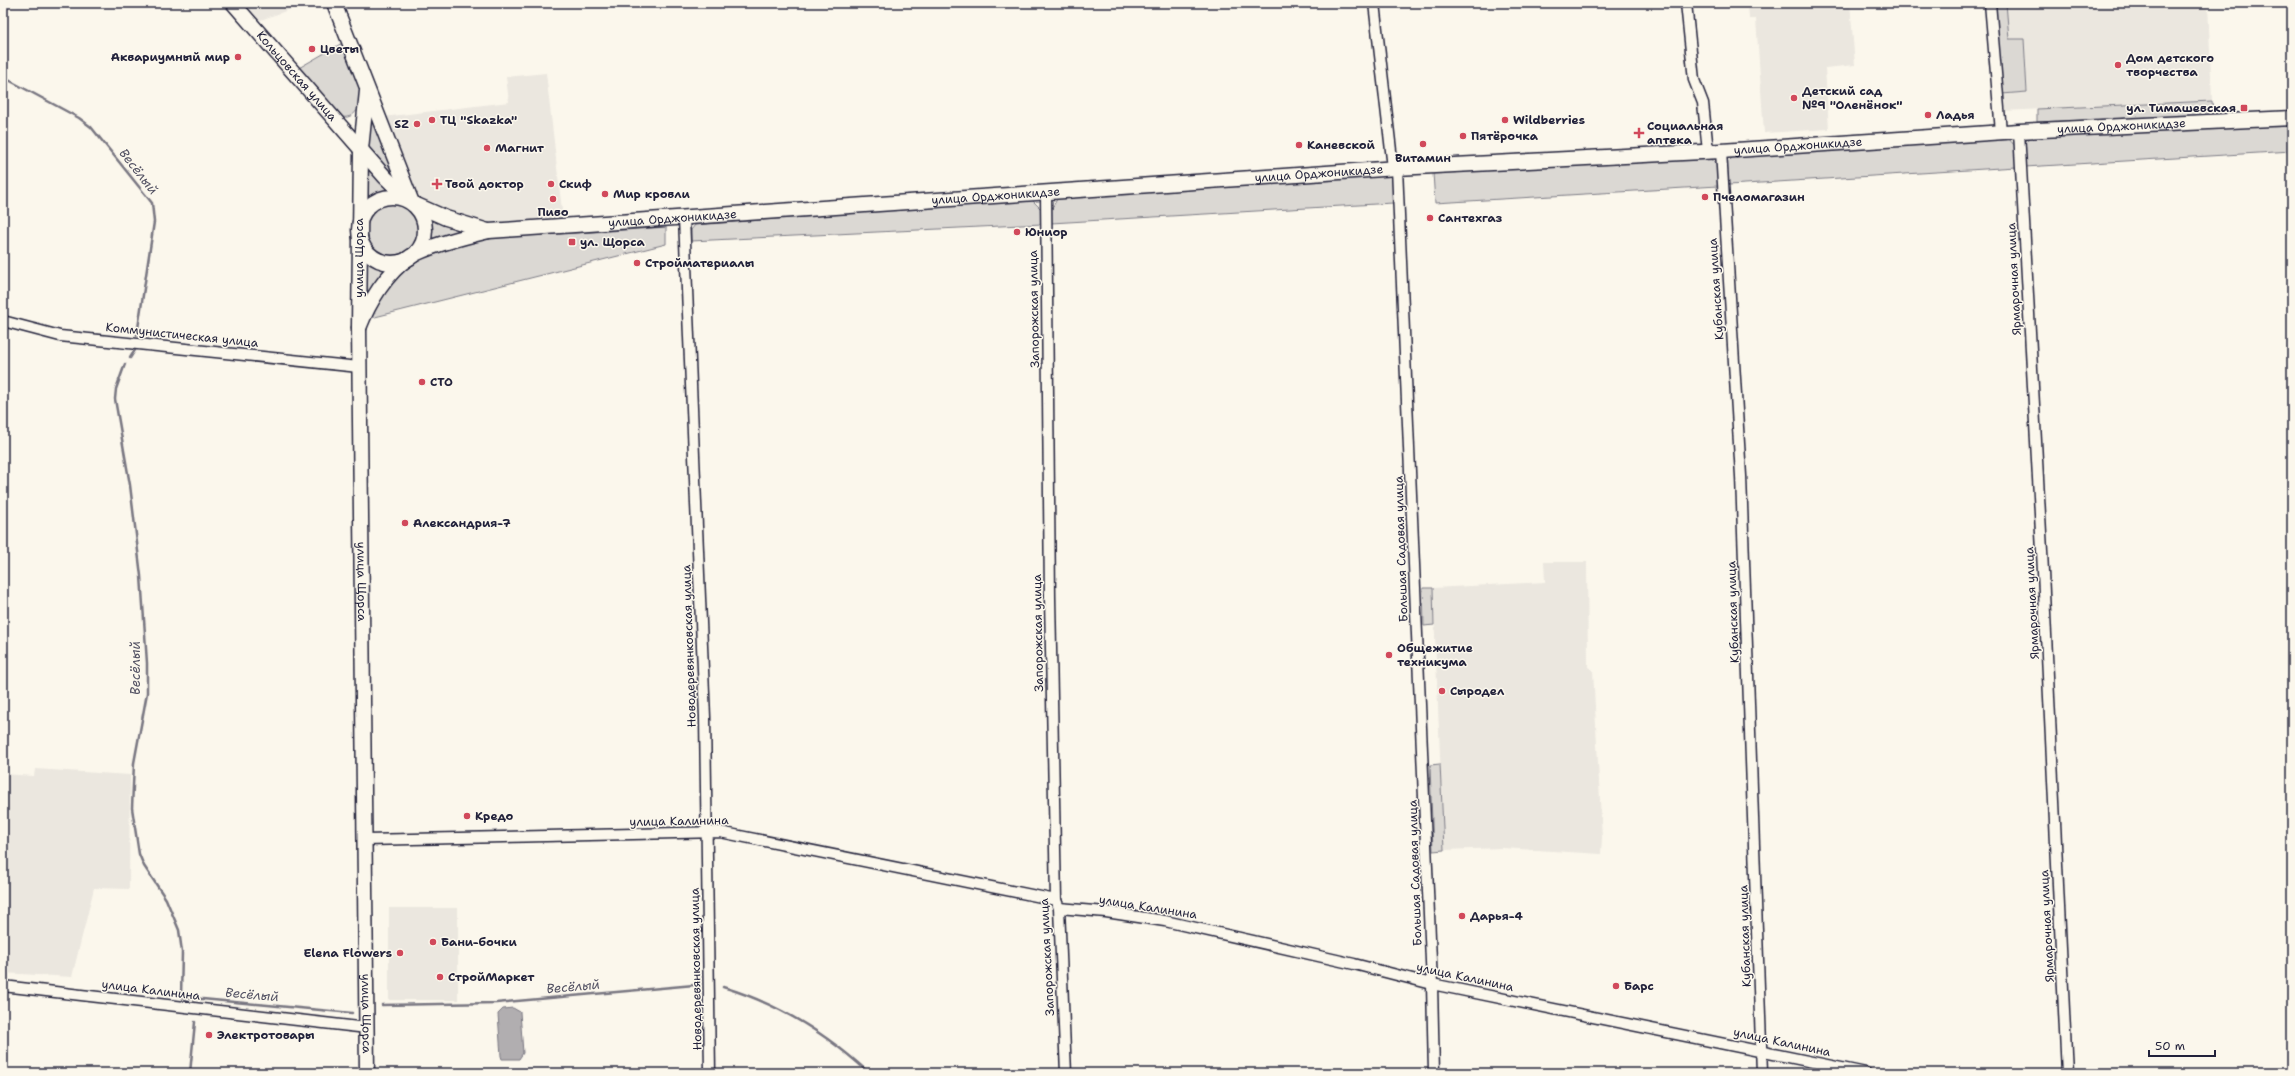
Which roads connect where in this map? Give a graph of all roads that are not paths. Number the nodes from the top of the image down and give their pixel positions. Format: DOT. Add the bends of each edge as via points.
graph roads {
  1 [pos="233,3"];
  2 [pos="334,3"];
  3 [pos="1374,3"];
  4 [pos="1686,3"];
  5 [pos="1990,3"];
  6 [pos="367,91"];
  7 [pos="2292,118"];
  8 [pos="2019,131"];
  9 [pos="2001,132"];
  10 [pos="361,149"];
  11 [pos="1714,151"];
  12 [pos="1395,168"];
  13 [pos="1046,192"];
  14 [pos="412,203"];
  15 [pos="684,218"];
  16 [pos="359,230"];
  17 [pos="489,231"];
  18 [pos="411,257"];
  19 [pos="3,321"];
  20 [pos="359,328"];
  21 [pos="360,367"];
  22 [pos="706,833"];
  23 [pos="366,840"];
  24 [pos="1058,904"];
  25 [pos="1432,984"];
  26 [pos="3,986"];
  27 [pos="367,1028"];
  28 [pos="1762,1052"];
  29 [pos="367,1073"];
  30 [pos="710,1073"];
  31 [pos="1066,1073"];
  32 [pos="1434,1073"];
  33 [pos="1762,1073"];
  34 [pos="1866,1073"];
  35 [pos="2067,1073"];
  1 -- 10 [label="main road, Кольцовская улица"];
  2 -- 6 [label="main road, улица Щорса"];
  3 -- 12 [label="street, Большая Садовая улица"];
  4 -- 11 [label="street, Кубанская улица" via="1694,80 1703,103"];
  5 -- 9 [label="street"];
  6 -- 10 [label="main road, улица Щорса"];
  6 -- 14 [label="main road, улица Щорса"];
  7 -- 8 [label="main road, улица Орджоникидзе"];
  8 -- 9 [label="main road, улица Орджоникидзе"];
  8 -- 35 [label="street, Ярмарочная улица" via="2042,535"];
  9 -- 11 [label="main road, улица Орджоникидзе"];
  10 -- 14 [label="main road, Кольцовская улица"];
  10 -- 16 [label="main road, улица Щорса"];
  11 -- 12 [label="main road, улица Орджоникидзе"];
  11 -- 28 [label="street, Кубанская улица" via="1741,476"];
  12 -- 13 [label="main road, улица Орджоникидзе"];
  12 -- 25 [label="street, Большая Садовая улица"];
  13 -- 15 [label="main road, улица Орджоникидзе"];
  13 -- 24 [label="street, Запорожская улица" via="1050,598"];
  14 -- 16 [label="main road" via="391,196 375,201 363,213"];
  14 -- 17 [label="main road" via="446,218"];
  14 -- 18 [label="main road" via="421,214 425,228 420,246"];
  15 -- 17 [label="main road, улица Орджоникидзе"];
  15 -- 22 [label="street, Новодеревянковская улица" via="705,717"];
  16 -- 18 [label="main road" via="362,244 377,259 397,262"];
  16 -- 20 [label="main road, улица Щорса"];
  17 -- 18 [label="main road"];
  18 -- 20 [label="main road" via="392,274 376,294"];
  19 -- 21 [label="street, Коммунистическая улица" via="60,336"];
  20 -- 21 [label="main road, улица Щорса"];
  21 -- 23 [label="main road, улица Щорса"];
  22 -- 23 [label="street, улица Калинина"];
  22 -- 24 [label="street, улица Калинина" via="731,833"];
  22 -- 30 [label="street, Новодеревянковская улица"];
  23 -- 27 [label="main road, улица Щорса"];
  24 -- 25 [label="street, улица Калинина" via="1165,921"];
  24 -- 31 [label="street, Запорожская улица"];
  25 -- 28 [label="street, улица Калинина"];
  25 -- 32 [label="street, Большая Садовая улица"];
  26 -- 27 [label="street, улица Калинина"];
  27 -- 29 [label="main road, улица Щорса"];
  28 -- 33 [label="street, Кубанская улица"];
  28 -- 34 [label="street, улица Калинина"];
}
